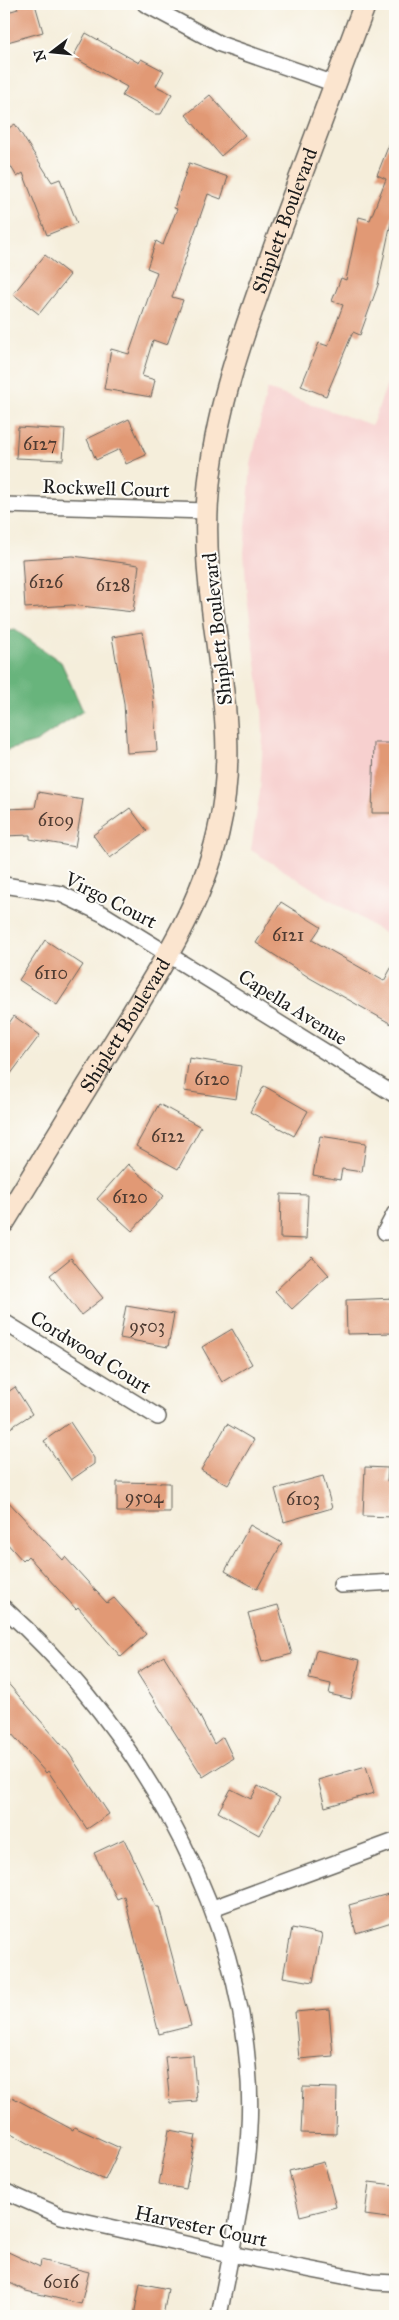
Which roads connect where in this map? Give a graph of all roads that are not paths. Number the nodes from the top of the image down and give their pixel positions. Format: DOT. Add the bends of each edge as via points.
graph roads {
  1 [pos="145,4"];
  2 [pos="365,4"];
  3 [pos="335,84"];
  4 [pos="4,505"];
  5 [pos="207,511"];
  6 [pos="4,885"];
  7 [pos="169,953"];
  8 [pos="395,1095"];
  9 [pos="395,1213"];
  10 [pos="4,1222"];
  11 [pos="385,1232"];
  12 [pos="4,1322"];
  13 [pos="158,1417"];
  14 [pos="395,1582"];
  15 [pos="341,1584"];
  16 [pos="4,1608"];
  17 [pos="395,1841"];
  18 [pos="213,1908"];
  19 [pos="4,2190"];
  20 [pos="230,2254"];
  21 [pos="395,2282"];
  22 [pos="219,2316"];
  1 -- 3 [label="street" via="220,44"];
  2 -- 3 [label="street, Shiplett Boulevard"];
  3 -- 5 [label="street, Shiplett Boulevard" via="233,365 215,449"];
  4 -- 5 [label="street, Rockwell Court"];
  5 -- 7 [label="street, Shiplett Boulevard" via="208,563 227,712 226,792 218,835 202,886"];
  6 -- 7 [label="street, Virgo Court" via="38,889 73,899"];
  7 -- 8 [label="street, Capella Avenue"];
  7 -- 10 [label="street, Shiplett Boulevard"];
  9 -- 11 [label="street"];
  12 -- 13 [label="street, Cordwood Court"];
  14 -- 15 [label="street"];
  16 -- 18 [label="street" via="71,1676 122,1741 157,1795"];
  17 -- 18 [label="street"];
  18 -- 20 [label="street" via="237,1991 248,2068 248,2158"];
  19 -- 20 [label="street, Harvester Court" via="61,2216"];
  20 -- 21 [label="street, Harvester Court" via="374,2282"];
  20 -- 22 [label="street"];
}
